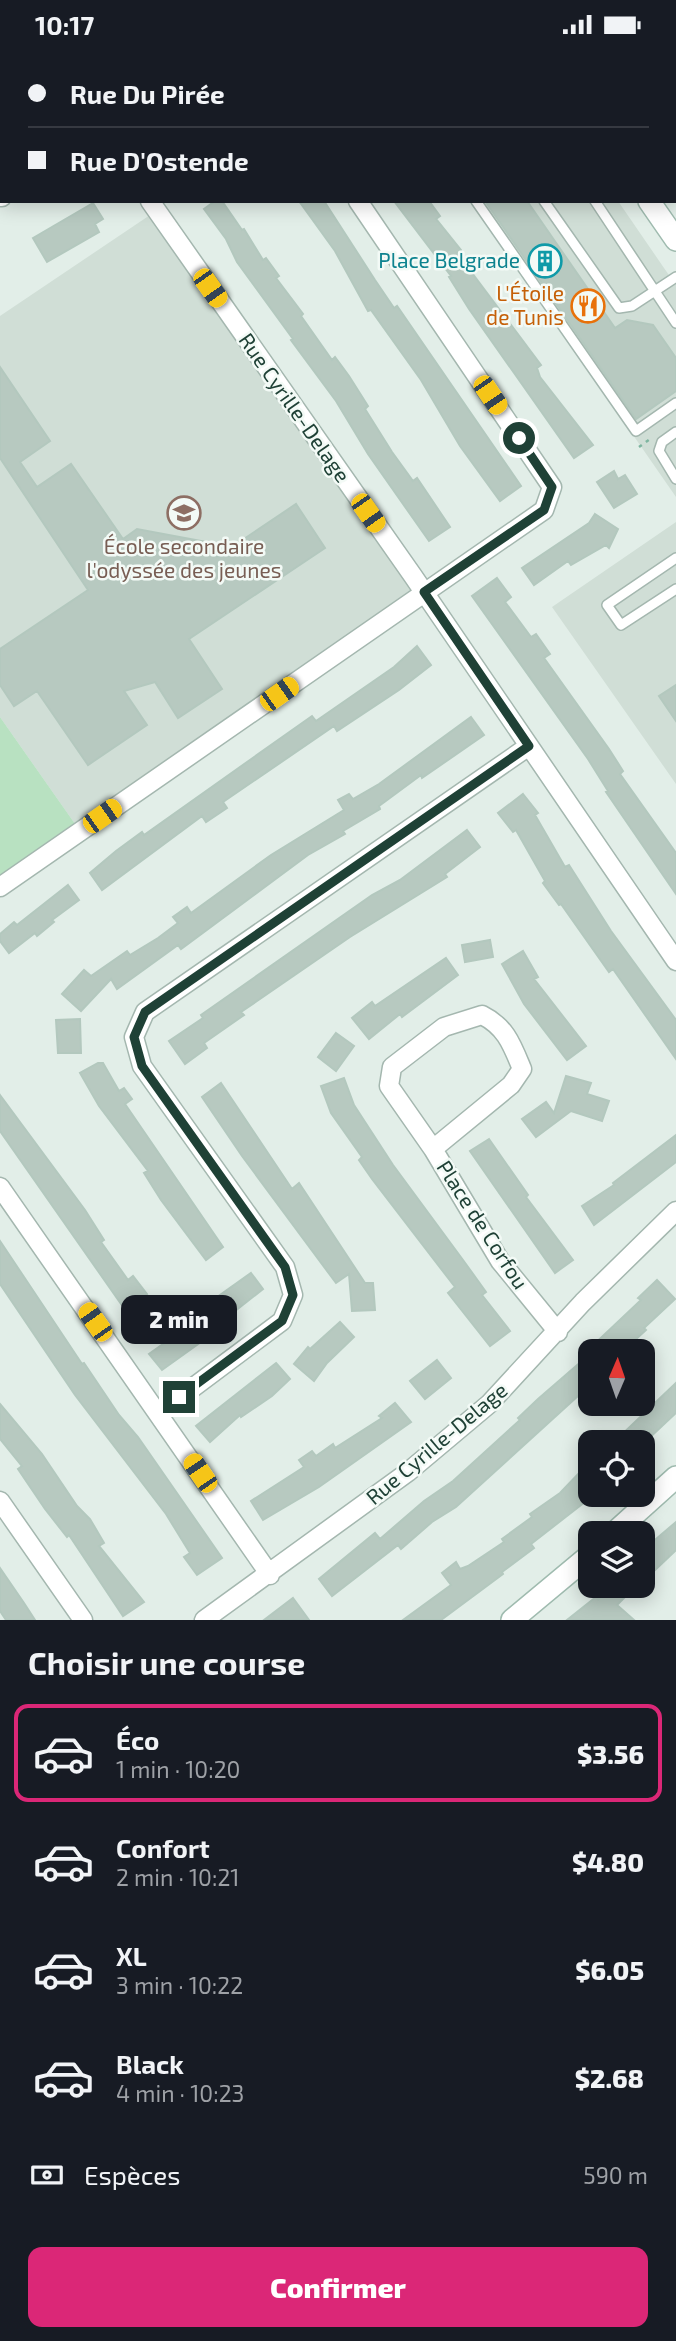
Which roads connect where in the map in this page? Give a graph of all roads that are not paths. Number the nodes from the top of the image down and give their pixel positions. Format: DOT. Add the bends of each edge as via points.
graph roads {
  1 [pos="151,203"];
  2 [pos="359,203"];
  3 [pos="477,203"];
  4 [pos="545,203"];
  5 [pos="596,203"];
  6 [pos="650,203"];
  7 [pos="676,240"];
  8 [pos="676,277"];
  9 [pos="656,291"];
  10 [pos="676,323"];
  11 [pos="676,403"];
  12 [pos="676,432"];
  13 [pos="676,479"];
  14 [pos="676,558"];
  15 [pos="676,589"];
  16 [pos="424,592"];
  17 [pos="529,746"];
  18 [pos="0,887"];
  19 [pos="676,961"];
  20 [pos="433,1149"];
  21 [pos="0,1187"];
  22 [pos="676,1211"];
  23 [pos="558,1332"];
  24 [pos="159,1413"];
  25 [pos="676,1476"];
  26 [pos="0,1501"];
  27 [pos="627,1521"];
  28 [pos="578,1565"];
  29 [pos="270,1575"];
  30 [pos="83,1620"];
  31 [pos="204,1620"];
  32 [pos="512,1620"];
  1 -- 16 [label="street, Rue Cyrille-Delage"];
  2 -- 16 [label="street" via="552,487 544,510"];
  3 -- 11 [label="lane" via="636,432"];
  4 -- 9 [label="lane" via="617,306 628,308"];
  5 -- 9 [label="lane"];
  6 -- 7 [label="street"];
  8 -- 9 [label="lane"];
  9 -- 10 [label="lane"];
  12 -- 13 [label="lane" via="662,442 659,451"];
  14 -- 15 [label="lane" via="607,605 621,625"];
  16 -- 17 [label="street, Rue Cyrille-Delage"];
  16 -- 18 [label="street"];
  17 -- 19 [label="street, Rue Cyrille-Delage"];
  17 -- 24 [label="street" via="145,1012 134,1037 142,1066 285,1267 293,1295 282,1321"];
  20 -- 20 [label="street, Place de Corfou" via="511,1085 522,1069 504,1030 482,1015 443,1027 392,1067 389,1086"];
  20 -- 23 [label="street, Place de Corfou" via="500,1261"];
  21 -- 24 [label="street"];
  22 -- 23 [label="street, Rue Cyrille-Delage" via="583,1301"];
  23 -- 29 [label="street, Rue Cyrille-Delage" via="489,1405"];
  24 -- 29 [label="street"];
  25 -- 27 [label="street"];
  26 -- 30 [label="street"];
  28 -- 32 [label="street"];
  29 -- 31 [label="street, Rue Cyrille-Delage"];
}
